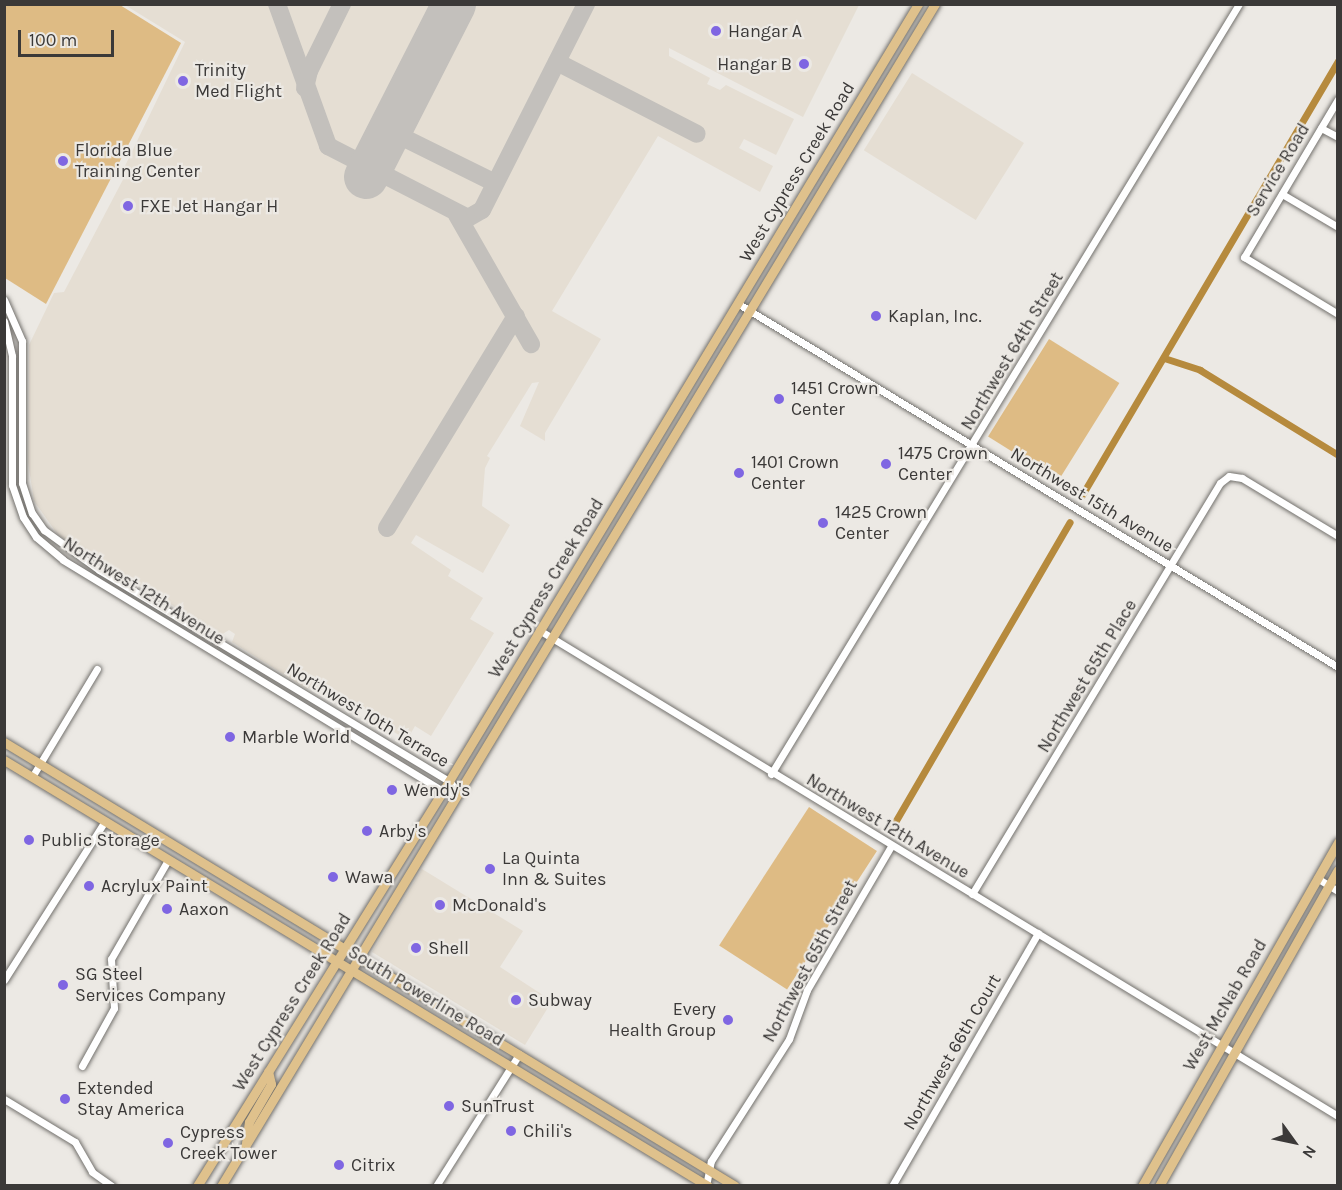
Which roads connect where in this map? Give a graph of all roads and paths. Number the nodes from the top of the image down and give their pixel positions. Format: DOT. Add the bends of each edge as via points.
graph roads {
  1 [pos="918,4"];
  2 [pos="935,4"];
  3 [pos="1239,4"];
  4 [pos="1338,99"];
  5 [pos="1321,128"];
  6 [pos="1338,137"];
  7 [pos="1282,194"];
  8 [pos="1338,227"];
  9 [pos="4,300"];
  10 [pos="737,303"];
  11 [pos="749,310"];
  12 [pos="1338,314"];
  13 [pos="4,321"];
  14 [pos="12,403"];
  15 [pos="22,404"];
  16 [pos="676,404"];
  17 [pos="677,431"];
  18 [pos="973,445"];
  19 [pos="1338,536"];
  20 [pos="1171,566"];
  21 [pos="99,570"];
  22 [pos="94,579"];
  23 [pos="539,630"];
  24 [pos="553,638"];
  25 [pos="1338,667"];
  26 [pos="261,668"];
  27 [pos="97,669"];
  28 [pos="277,689"];
  29 [pos="312,699"];
  30 [pos="307,708"];
  31 [pos="4,742"];
  32 [pos="4,760"];
  33 [pos="40,764"];
  34 [pos="771,774"];
  35 [pos="32,777"];
  36 [pos="449,782"];
  37 [pos="443,791"];
  38 [pos="459,793"];
  39 [pos="100,800"];
  40 [pos="127,816"];
  41 [pos="105,821"];
  42 [pos="1338,842"];
  43 [pos="891,846"];
  44 [pos="168,860"];
  45 [pos="215,870"];
  46 [pos="1338,870"];
  47 [pos="187,872"];
  48 [pos="1317,878"];
  49 [pos="1328,886"];
  50 [pos="1338,891"];
  51 [pos="972,894"];
  52 [pos="1038,933"];
  53 [pos="346,948"];
  54 [pos="361,957"];
  55 [pos="336,962"];
  56 [pos="352,972"];
  57 [pos="4,980"];
  58 [pos="1222,1044"];
  59 [pos="1233,1053"];
  60 [pos="519,1054"];
  61 [pos="82,1066"];
  62 [pos="511,1066"];
  63 [pos="268,1071"];
  64 [pos="4,1099"];
  65 [pos="1338,1116"];
  66 [pos="246,1146"];
  67 [pos="709,1170"];
  68 [pos="112,1185"];
  69 [pos="197,1185"];
  70 [pos="222,1185"];
  71 [pos="436,1185"];
  72 [pos="707,1185"];
  73 [pos="735,1185"];
  74 [pos="892,1185"];
  75 [pos="1142,1185"];
  76 [pos="1159,1185"];
  1 -- 10 [label="main road, West Cypress Creek Road"];
  2 -- 11 [label="main road, West Cypress Creek Road"];
  3 -- 18 [label="street, Northwest 64th Street"];
  4 -- 5 [label="street, Service Road"];
  5 -- 6 [label="street"];
  5 -- 7 [label="street, Service Road"];
  7 -- 8 [label="street"];
  7 -- 12 [label="street, Service Road" via="1244,257"];
  9 -- 15 [label="street, Northwest 12th Avenue" via="22,341"];
  10 -- 11 [label="street, Northwest 15th Avenue"];
  10 -- 16 [label="main road, West Cypress Creek Road"];
  11 -- 17 [label="main road, West Cypress Creek Road"];
  11 -- 18 [label="street, Northwest 15th Avenue"];
  13 -- 14 [label="street, Northwest 12th Avenue" via="12,356"];
  14 -- 15 [label="street"];
  14 -- 22 [label="street, Northwest 12th Avenue" via="12,485 23,517 53,553"];
  15 -- 21 [label="street, Northwest 12th Avenue" via="22,483 32,513 52,538"];
  16 -- 17 [label="main road" via="680,416"];
  16 -- 23 [label="main road, West Cypress Creek Road"];
  17 -- 24 [label="main road, West Cypress Creek Road"];
  18 -- 20 [label="street, Northwest 15th Avenue"];
  18 -- 34 [label="street, Northwest 64th Street"];
  19 -- 20 [label="street, Northwest 65th Place" via="1242,478 1229,476 1220,483"];
  20 -- 25 [label="street, Northwest 15th Avenue"];
  20 -- 51 [label="street, Northwest 65th Place"];
  21 -- 22 [label="street"];
  21 -- 26 [label="street, Northwest 12th Avenue"];
  22 -- 28 [label="street, Northwest 12th Avenue"];
  23 -- 24 [label="street, Northwest 12th Avenue"];
  23 -- 36 [label="main road, West Cypress Creek Road"];
  24 -- 34 [label="street, Northwest 12th Avenue"];
  24 -- 38 [label="main road, West Cypress Creek Road"];
  26 -- 29 [label="street, Northwest 10th Terrace"];
  27 -- 33 [label="street"];
  28 -- 30 [label="street, Northwest 10th Terrace"];
  29 -- 30 [label="street"];
  29 -- 36 [label="street, Northwest 10th Terrace"];
  30 -- 37 [label="street, Northwest 10th Terrace"];
  31 -- 33 [label="main road, South Powerline Road"];
  32 -- 35 [label="main road, South Powerline Road"];
  33 -- 35 [label="street"];
  33 -- 39 [label="main road, South Powerline Road"];
  34 -- 43 [label="street, Northwest 12th Avenue"];
  35 -- 41 [label="main road, South Powerline Road"];
  36 -- 37 [label="main road, West Cypress Creek Road"];
  36 -- 38 [label="street, Northwest 10th Terrace"];
  37 -- 38 [label="street, Northwest 10th Terrace"];
  37 -- 53 [label="main road, West Cypress Creek Road"];
  38 -- 54 [label="main road, West Cypress Creek Road"];
  39 -- 40 [label="main road, South Powerline Road"];
  39 -- 41 [label="main road"];
  40 -- 41 [label="main road"];
  40 -- 45 [label="main road, South Powerline Road"];
  41 -- 44 [label="main road, South Powerline Road"];
  41 -- 57 [label="street"];
  42 -- 48 [label="main road, West McNab Road"];
  43 -- 51 [label="street, Northwest 12th Avenue"];
  43 -- 67 [label="street, Northwest 65th Street" via="807,990 789,1038 762,1076"];
  44 -- 47 [label="main road, South Powerline Road"];
  44 -- 61 [label="street" via="111,959 114,1008"];
  45 -- 47 [label="main road"];
  45 -- 53 [label="main road, South Powerline Road"];
  46 -- 49 [label="main road, West McNab Road"];
  47 -- 55 [label="main road, South Powerline Road"];
  48 -- 49 [label="street"];
  48 -- 58 [label="main road, West McNab Road"];
  49 -- 50 [label="street"];
  49 -- 59 [label="main road, West McNab Road"];
  51 -- 52 [label="street, Northwest 12th Avenue"];
  52 -- 58 [label="street, Northwest 12th Avenue"];
  52 -- 74 [label="street, Northwest 66th Court"];
  53 -- 54 [label="main road, South Powerline Road"];
  53 -- 55 [label="main road, West Cypress Creek Road"];
  54 -- 56 [label="main road, West Cypress Creek Road"];
  54 -- 60 [label="main road, South Powerline Road"];
  55 -- 56 [label="main road, South Powerline Road"];
  55 -- 63 [label="main road, West Cypress Creek Road"];
  56 -- 62 [label="main road, South Powerline Road"];
  56 -- 66 [label="main road, West Cypress Creek Road"];
  58 -- 59 [label="street, Northwest 12th Avenue"];
  58 -- 75 [label="main road, West McNab Road"];
  59 -- 65 [label="street, Northwest 12th Avenue"];
  59 -- 76 [label="main road, West McNab Road"];
  60 -- 62 [label="street"];
  60 -- 67 [label="main road, South Powerline Road"];
  62 -- 71 [label="street"];
  62 -- 72 [label="main road, South Powerline Road"];
  63 -- 66 [label="main road" via="272,1084 249,1122"];
  63 -- 69 [label="main road, West Cypress Creek Road"];
  64 -- 68 [label="street" via="75,1142 92,1172"];
  66 -- 70 [label="main road, West Cypress Creek Road"];
  67 -- 72 [label="street, Northwest 65th Street"];
  67 -- 73 [label="main road, South Powerline Road"];
}
